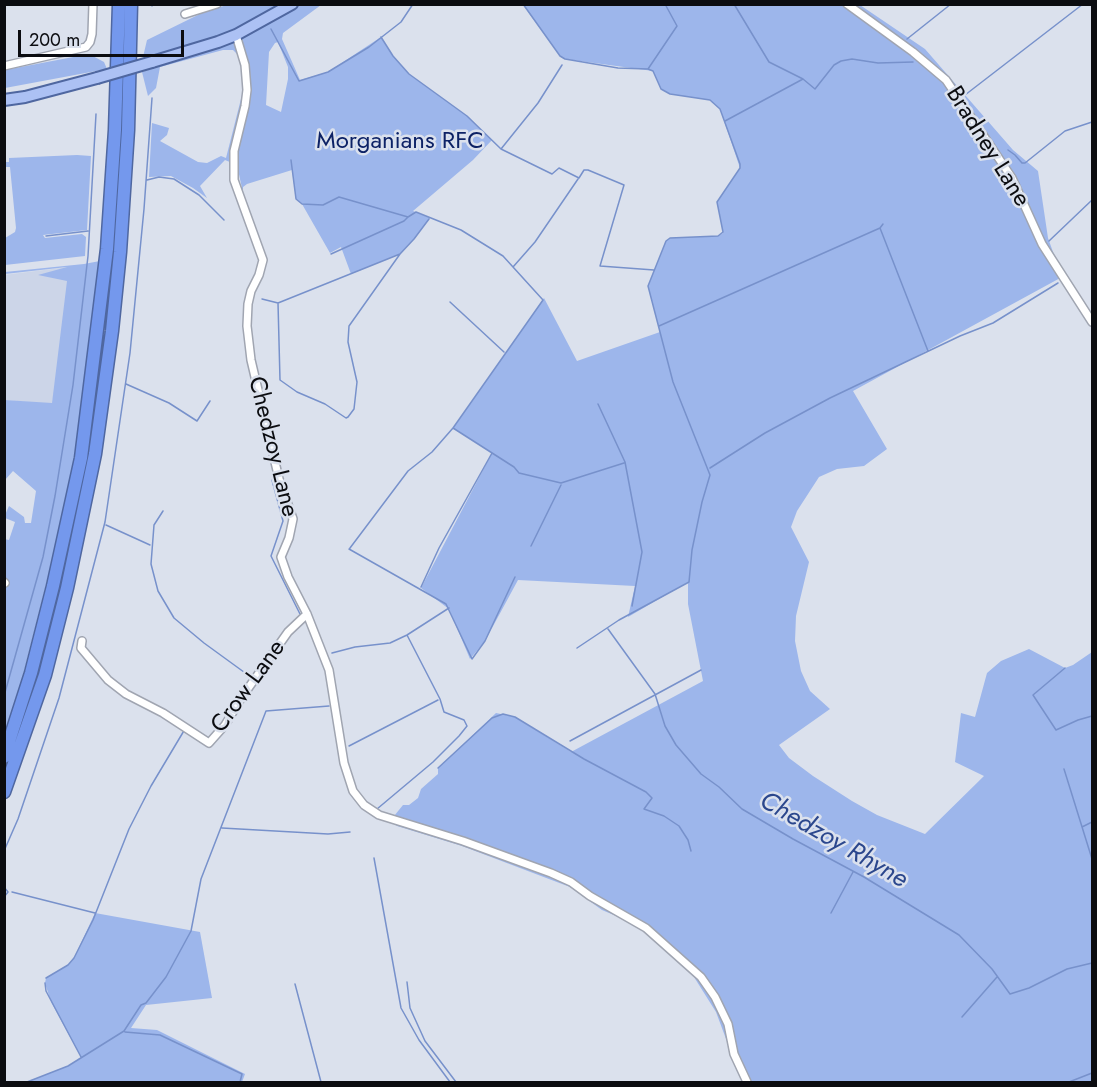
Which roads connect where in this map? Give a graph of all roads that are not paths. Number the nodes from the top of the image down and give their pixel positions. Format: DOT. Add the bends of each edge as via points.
graph roads {
  1 [pos="93,4"];
  2 [pos="119,4"];
  3 [pos="131,4"];
  4 [pos="217,4"];
  5 [pos="292,4"];
  6 [pos="847,4"];
  7 [pos="185,14"];
  8 [pos="236,35"];
  9 [pos="4,66"];
  10 [pos="4,99"];
  11 [pos="1092,321"];
  12 [pos="308,614"];
  13 [pos="82,641"];
  14 [pos="4,757"];
  15 [pos="4,792"];
  16 [pos="747,1083"];
  1 -- 9 [label="street" via="92,34 86,47"];
  2 -- 14 [label="highway" via="116,130 107,249 81,458 31,673"];
  3 -- 15 [label="highway" via="120,252 95,454 45,675"];
  4 -- 7 [label="street"];
  5 -- 8 [label="main road"];
  6 -- 11 [label="street, Bradney Lane" via="946,80 1012,178 1042,244"];
  8 -- 10 [label="main road, bridge" via="97,78"];
  8 -- 12 [label="street, Chedzoy Lane" via="247,90 234,151 234,180 263,260 248,304 251,360 279,479 293,519 281,557"];
  12 -- 13 [label="street, Crow Lane" via="288,632 209,743 108,680 81,648"];
  12 -- 16 [label="street, Chedzoy Lane" via="329,670 344,763 353,790 364,804 379,815 463,841 571,882 654,934 701,977 714,997 728,1024 734,1054"];
}
